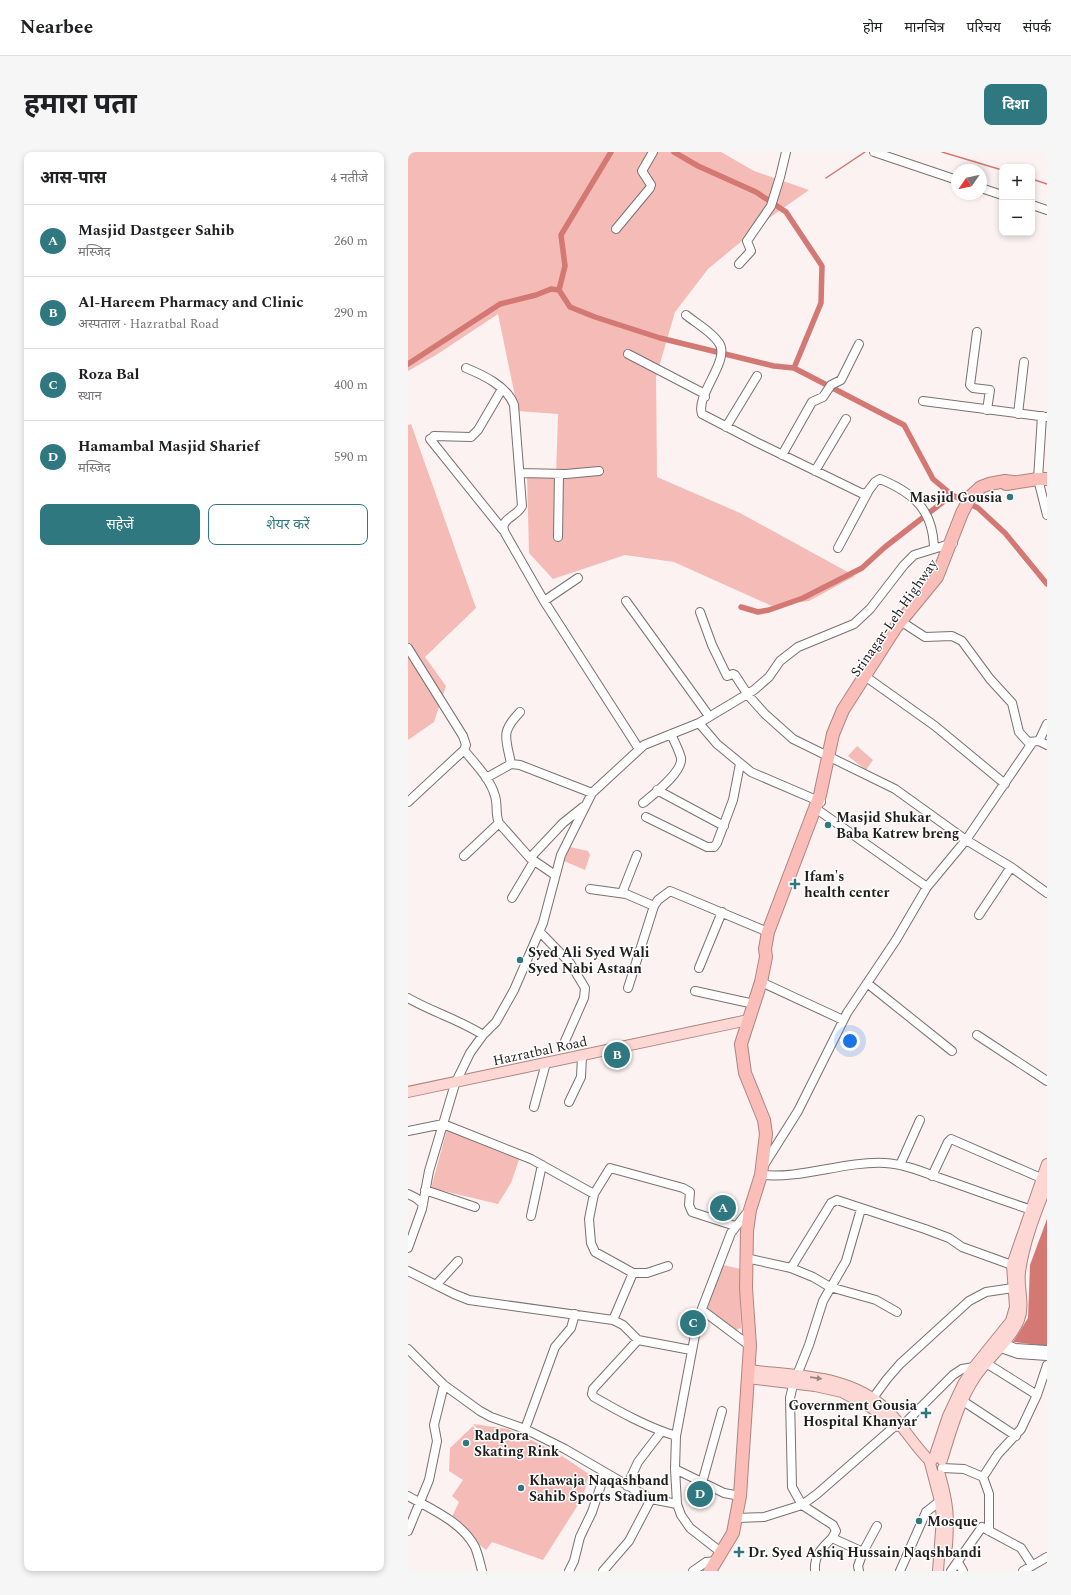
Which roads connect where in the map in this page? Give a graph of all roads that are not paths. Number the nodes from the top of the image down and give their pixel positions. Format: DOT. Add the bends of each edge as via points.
graph roads {
  1 [pos="653,152"];
  2 [pos="786,152"];
  3 [pos="874,152"];
  4 [pos="951,178"];
  5 [pos="987,190"];
  6 [pos="999,194"];
  7 [pos="1035,206"];
  8 [pos="1047,210"];
  9 [pos="616,229"];
  10 [pos="739,264"];
  11 [pos="686,315"];
  12 [pos="977,332"];
  13 [pos="858,344"];
  14 [pos="628,354"];
  15 [pos="1024,362"];
  16 [pos="466,368"];
  17 [pos="757,376"];
  18 [pos="502,389"];
  19 [pos="705,397"];
  20 [pos="923,401"];
  21 [pos="987,410"];
  22 [pos="1018,414"];
  23 [pos="1044,416"];
  24 [pos="846,419"];
  25 [pos="726,427"];
  26 [pos="782,454"];
  27 [pos="599,471"];
  28 [pos="815,471"];
  29 [pos="520,473"];
  30 [pos="559,474"];
  31 [pos="1042,479"];
  32 [pos="868,492"];
  33 [pos="1047,516"];
  34 [pos="503,530"];
  35 [pos="558,537"];
  36 [pos="954,540"];
  37 [pos="838,548"];
  38 [pos="934,548"];
  39 [pos="578,578"];
  40 [pos="544,601"];
  41 [pos="626,601"];
  42 [pos="700,612"];
  43 [pos="905,624"];
  44 [pos="408,648"];
  45 [pos="869,679"];
  46 [pos="748,695"];
  47 [pos="520,712"];
  48 [pos="709,716"];
  49 [pos="699,723"];
  50 [pos="1047,724"];
  51 [pos="671,734"];
  52 [pos="1035,742"];
  53 [pos="1047,745"];
  54 [pos="638,749"];
  55 [pos="464,750"];
  56 [pos="831,751"];
  57 [pos="511,764"];
  58 [pos="740,764"];
  59 [pos="486,778"];
  60 [pos="1005,784"];
  61 [pos="657,790"];
  62 [pos="592,793"];
  63 [pos="408,802"];
  64 [pos="819,802"];
  65 [pos="643,803"];
  66 [pos="584,806"];
  67 [pos="646,817"];
  68 [pos="499,823"];
  69 [pos="724,826"];
  70 [pos="966,840"];
  71 [pos="464,856"];
  72 [pos="637,856"];
  73 [pos="532,859"];
  74 [pos="1011,867"];
  75 [pos="555,875"];
  76 [pos="927,887"];
  77 [pos="590,889"];
  78 [pos="622,893"];
  79 [pos="1047,893"];
  80 [pos="512,898"];
  81 [pos="654,906"];
  82 [pos="722,912"];
  83 [pos="979,915"];
  84 [pos="540,932"];
  85 [pos="768,932"];
  86 [pos="766,957"];
  87 [pos="699,968"];
  88 [pos="761,982"];
  89 [pos="868,983"];
  90 [pos="628,988"];
  91 [pos="695,992"];
  92 [pos="408,998"];
  93 [pos="754,1004"];
  94 [pos="748,1020"];
  95 [pos="843,1020"];
  96 [pos="977,1035"];
  97 [pos="483,1036"];
  98 [pos="565,1042"];
  99 [pos="952,1051"];
  100 [pos="582,1056"];
  101 [pos="546,1064"];
  102 [pos="1047,1081"];
  103 [pos="455,1084"];
  104 [pos="408,1092"];
  105 [pos="569,1102"];
  106 [pos="534,1107"];
  107 [pos="920,1120"];
  108 [pos="443,1124"];
  109 [pos="408,1131"];
  110 [pos="1047,1164"];
  111 [pos="542,1165"];
  112 [pos="900,1165"];
  113 [pos="762,1171"];
  114 [pos="932,1176"];
  115 [pos="1044,1181"];
  116 [pos="425,1190"];
  117 [pos="408,1194"];
  118 [pos="594,1194"];
  119 [pos="423,1204"];
  120 [pos="475,1207"];
  121 [pos="861,1209"];
  122 [pos="750,1210"];
  123 [pos="1033,1211"];
  124 [pos="531,1216"];
  125 [pos="735,1226"];
  126 [pos="408,1248"];
  127 [pos="746,1258"];
  128 [pos="458,1261"];
  129 [pos="1012,1265"];
  130 [pos="668,1266"];
  131 [pos="790,1268"];
  132 [pos="408,1272"];
  133 [pos="633,1273"];
  134 [pos="436,1285"];
  135 [pos="830,1287"];
  136 [pos="1013,1288"];
  137 [pos="702,1310"];
  138 [pos="897,1312"];
  139 [pos="575,1314"];
  140 [pos="613,1320"];
  141 [pos="638,1340"];
  142 [pos="997,1344"];
  143 [pos="750,1346"];
  144 [pos="408,1349"];
  145 [pos="691,1350"];
  146 [pos="1047,1350"];
  147 [pos="1047,1356"];
  148 [pos="986,1363"];
  149 [pos="1047,1365"];
  150 [pos="974,1367"];
  151 [pos="749,1374"];
  152 [pos="795,1380"];
  153 [pos="444,1385"];
  154 [pos="1037,1395"];
  155 [pos="874,1398"];
  156 [pos="963,1401"];
  157 [pos="722,1411"];
  158 [pos="898,1426"];
  159 [pos="525,1429"];
  160 [pos="661,1432"];
  161 [pos="676,1436"];
  162 [pos="1016,1436"];
  163 [pos="936,1465"];
  164 [pos="675,1469"];
  165 [pos="605,1473"];
  166 [pos="983,1478"];
  167 [pos="702,1483"];
  168 [pos="627,1486"];
  169 [pos="408,1496"];
  170 [pos="740,1496"];
  171 [pos="651,1499"];
  172 [pos="940,1501"];
  173 [pos="420,1503"];
  174 [pos="677,1504"];
  175 [pos="802,1505"];
  176 [pos="737,1518"];
  177 [pos="877,1526"];
  178 [pos="989,1531"];
  179 [pos="408,1532"];
  180 [pos="832,1538"];
  181 [pos="863,1552"];
  182 [pos="1047,1557"];
  183 [pos="958,1562"];
  184 [pos="715,1565"];
  185 [pos="1032,1565"];
  186 [pos="482,1571"];
  187 [pos="569,1571"];
  188 [pos="603,1571"];
  189 [pos="693,1571"];
  190 [pos="815,1571"];
  191 [pos="859,1571"];
  192 [pos="900,1571"];
  193 [pos="938,1571"];
  194 [pos="944,1571"];
  195 [pos="951,1571"];
  196 [pos="963,1571"];
  197 [pos="1023,1571"];
  1 -- 9 [label="street" via="642,171 651,184 650,188"];
  2 -- 10 [label="street" via="770,206 747,241 750,252"];
  3 -- 4 [label="street"];
  5 -- 6 [label="street"];
  7 -- 8 [label="street"];
  11 -- 19 [label="street" via="716,340 722,350"];
  12 -- 21 [label="street" via="970,385 973,388 990,390"];
  13 -- 26 [label="street" via="843,377 823,397 812,402"];
  14 -- 19 [label="street" via="700,391"];
  15 -- 22 [label="street"];
  16 -- 18 [label="street"];
  17 -- 25 [label="street"];
  18 -- 29 [label="street" via="514,405"];
  18 -- 34 [label="street" via="478,430 471,436 432,437"];
  19 -- 25 [label="street" via="702,414"];
  20 -- 21 [label="street"];
  21 -- 22 [label="street"];
  22 -- 23 [label="street"];
  23 -- 31 [label="street"];
  24 -- 28 [label="street"];
  25 -- 26 [label="street"];
  26 -- 28 [label="street"];
  27 -- 30 [label="street"];
  28 -- 32 [label="street" via="861,493"];
  29 -- 30 [label="street"];
  29 -- 34 [label="street" via="522,506 504,522"];
  30 -- 35 [label="street"];
  31 -- 33 [label="street"];
  31 -- 36 [label="highway" via="989,484 965,507"];
  32 -- 37 [label="street"];
  32 -- 38 [label="street" via="880,479 912,497 926,512 930,521"];
  34 -- 40 [label="street"];
  36 -- 38 [label="street"];
  36 -- 43 [label="highway, Srinagar-Leh Highway" via="943,576"];
  36 -- 56 [label="highway" via="937,577 896,627 847,703 838,721"];
  38 -- 46 [label="street" via="914,556 904,565 862,618 845,628 798,647 780,661 762,684"];
  39 -- 40 [label="street"];
  40 -- 54 [label="street"];
  41 -- 48 [label="street"];
  42 -- 46 [label="street" via="726,675 735,675"];
  43 -- 45 [label="highway, Srinagar-Leh Highway"];
  43 -- 52 [label="street" via="925,637 952,636 962,641 1012,703 1021,737 1028,742"];
  44 -- 55 [label="street" via="463,736 466,744"];
  45 -- 56 [label="highway, Srinagar-Leh Highway" via="851,708"];
  45 -- 60 [label="street" via="935,726"];
  46 -- 48 [label="street"];
  46 -- 56 [label="street" via="793,738"];
  47 -- 57 [label="street" via="507,728 506,738"];
  48 -- 49 [label="street"];
  49 -- 51 [label="street"];
  49 -- 58 [label="street" via="717,744"];
  50 -- 52 [label="street"];
  51 -- 54 [label="street" via="650,741"];
  51 -- 61 [label="street" via="681,763 675,773"];
  52 -- 53 [label="street"];
  52 -- 60 [label="street"];
  54 -- 62 [label="street"];
  55 -- 59 [label="street"];
  55 -- 63 [label="street"];
  56 -- 64 [label="highway"];
  56 -- 70 [label="street" via="895,790"];
  57 -- 59 [label="street"];
  57 -- 62 [label="street" via="526,767"];
  58 -- 64 [label="street" via="761,777"];
  58 -- 69 [label="street" via="733,800"];
  59 -- 68 [label="street" via="495,796 496,818"];
  60 -- 70 [label="street"];
  61 -- 65 [label="street"];
  61 -- 69 [label="street"];
  62 -- 66 [label="street"];
  64 -- 76 [label="street"];
  64 -- 85 [label="highway"];
  64 -- 86 [label="highway" via="797,873 777,923 770,952"];
  66 -- 73 [label="street" via="563,823"];
  66 -- 75 [label="street"];
  67 -- 69 [label="street" via="711,848 717,843"];
  68 -- 71 [label="street"];
  68 -- 73 [label="street"];
  70 -- 74 [label="street"];
  70 -- 76 [label="street"];
  72 -- 78 [label="street"];
  73 -- 75 [label="street"];
  73 -- 80 [label="street"];
  74 -- 79 [label="street"];
  74 -- 83 [label="street"];
  75 -- 84 [label="street"];
  76 -- 89 [label="street"];
  77 -- 78 [label="street"];
  78 -- 81 [label="street"];
  81 -- 82 [label="street" via="670,892"];
  81 -- 90 [label="street"];
  82 -- 85 [label="street"];
  82 -- 87 [label="street"];
  84 -- 97 [label="street" via="508,1003"];
  84 -- 98 [label="street" via="570,964 585,988 584,998"];
  85 -- 86 [label="highway"];
  86 -- 88 [label="highway"];
  88 -- 93 [label="highway"];
  88 -- 95 [label="street"];
  89 -- 95 [label="street"];
  89 -- 99 [label="street"];
  91 -- 93 [label="street"];
  92 -- 97 [label="street" via="464,1024"];
  93 -- 94 [label="highway"];
  94 -- 100 [label="main road, Hazratbal Road"];
  94 -- 113 [label="highway" via="741,1050 745,1073 766,1127"];
  95 -- 113 [label="street" via="798,1111"];
  96 -- 102 [label="street"];
  97 -- 103 [label="street" via="470,1053"];
  100 -- 101 [label="main road, Hazratbal Road"];
  100 -- 105 [label="street" via="581,1077"];
  101 -- 103 [label="main road, Hazratbal Road"];
  101 -- 106 [label="street"];
  103 -- 104 [label="main road, Hazratbal Road"];
  103 -- 108 [label="street"];
  107 -- 112 [label="street"];
  108 -- 109 [label="street"];
  108 -- 111 [label="street"];
  108 -- 116 [label="street"];
  110 -- 115 [label="main road"];
  111 -- 118 [label="street"];
  111 -- 124 [label="street"];
  112 -- 113 [label="street" via="858,1164 789,1176"];
  112 -- 114 [label="street"];
  113 -- 122 [label="highway"];
  114 -- 115 [label="street" via="951,1139"];
  114 -- 123 [label="street"];
  115 -- 123 [label="main road"];
  116 -- 119 [label="street"];
  116 -- 120 [label="street"];
  117 -- 119 [label="street"];
  118 -- 125 [label="street" via="608,1170 620,1170 688,1190 692,1212"];
  118 -- 133 [label="street" via="589,1218 592,1248 599,1256"];
  119 -- 126 [label="street"];
  121 -- 129 [label="street" via="925,1229 949,1238 962,1247"];
  121 -- 131 [label="street" via="837,1200 832,1201"];
  121 -- 135 [label="street" via="846,1261"];
  122 -- 125 [label="street"];
  122 -- 127 [label="highway"];
  123 -- 129 [label="main road"];
  123 -- 142 [label="main road" via="1020,1269 1020,1318 1012,1332"];
  125 -- 137 [label="street"];
  127 -- 131 [label="street"];
  127 -- 143 [label="highway"];
  128 -- 134 [label="street"];
  129 -- 136 [label="main road"];
  130 -- 133 [label="street" via="647,1273"];
  131 -- 135 [label="street"];
  132 -- 134 [label="street"];
  133 -- 140 [label="street"];
  134 -- 139 [label="street" via="469,1300"];
  135 -- 138 [label="street" via="876,1300"];
  135 -- 152 [label="street"];
  136 -- 142 [label="main road" via="1014,1314"];
  136 -- 155 [label="street" via="986,1292 969,1301 900,1364"];
  137 -- 143 [label="street"];
  137 -- 145 [label="street"];
  139 -- 140 [label="street"];
  139 -- 159 [label="street" via="571,1328 555,1347"];
  140 -- 141 [label="street" via="624,1325"];
  141 -- 145 [label="street"];
  141 -- 160 [label="street" via="593,1389 592,1394 623,1414"];
  142 -- 146 [label="street"];
  142 -- 147 [label="street" via="1018,1354"];
  142 -- 148 [label="main road"];
  142 -- 150 [label="main road"];
  143 -- 151 [label="highway"];
  144 -- 153 [label="street"];
  145 -- 161 [label="street"];
  148 -- 154 [label="street"];
  148 -- 156 [label="main road"];
  149 -- 154 [label="street"];
  150 -- 158 [label="street" via="962,1369"];
  150 -- 163 [label="main road" via="956,1398"];
  151 -- 152 [label="main road"];
  151 -- 170 [label="highway"];
  152 -- 155 [label="main road, one-way" via="835,1382"];
  152 -- 158 [label="main road" via="852,1397"];
  152 -- 175 [label="street" via="790,1406 791,1482 793,1491"];
  153 -- 159 [label="street" via="491,1417"];
  153 -- 173 [label="street" via="434,1425 437,1441 429,1480"];
  154 -- 162 [label="street"];
  155 -- 158 [label="main road" via="887,1410"];
  156 -- 162 [label="street"];
  156 -- 163 [label="main road"];
  157 -- 167 [label="street"];
  158 -- 163 [label="main road"];
  158 -- 175 [label="street"];
  159 -- 165 [label="street"];
  160 -- 161 [label="street"];
  160 -- 168 [label="street" via="638,1462"];
  161 -- 164 [label="street"];
  162 -- 166 [label="street" via="998,1454"];
  163 -- 166 [label="street" via="964,1468"];
  163 -- 172 [label="main road"];
  163 -- 194 [label="main road" via="947,1499 949,1517"];
  164 -- 167 [label="street"];
  164 -- 174 [label="street"];
  165 -- 168 [label="street"];
  165 -- 187 [label="street"];
  166 -- 178 [label="street" via="989,1494"];
  167 -- 170 [label="street" via="724,1493"];
  168 -- 171 [label="street"];
  169 -- 173 [label="street"];
  170 -- 176 [label="highway"];
  171 -- 174 [label="street"];
  171 -- 188 [label="street" via="629,1541"];
  172 -- 192 [label="street" via="926,1512"];
  172 -- 193 [label="main road" via="942,1518"];
  173 -- 179 [label="street"];
  173 -- 186 [label="street" via="450,1521 469,1538 475,1547"];
  174 -- 184 [label="street" via="680,1515"];
  175 -- 176 [label="street" via="764,1517"];
  175 -- 180 [label="street" via="833,1526 836,1531"];
  176 -- 184 [label="highway" via="733,1533"];
  177 -- 181 [label="street"];
  178 -- 183 [label="street" via="980,1528"];
  178 -- 185 [label="street" via="1021,1548"];
  180 -- 181 [label="street"];
  180 -- 190 [label="street" via="817,1554"];
  181 -- 191 [label="street" via="858,1566"];
  182 -- 185 [label="street"];
  183 -- 195 [label="street"];
  183 -- 196 [label="street"];
  184 -- 189 [label="street" via="706,1562"];
  185 -- 197 [label="street"];
}
